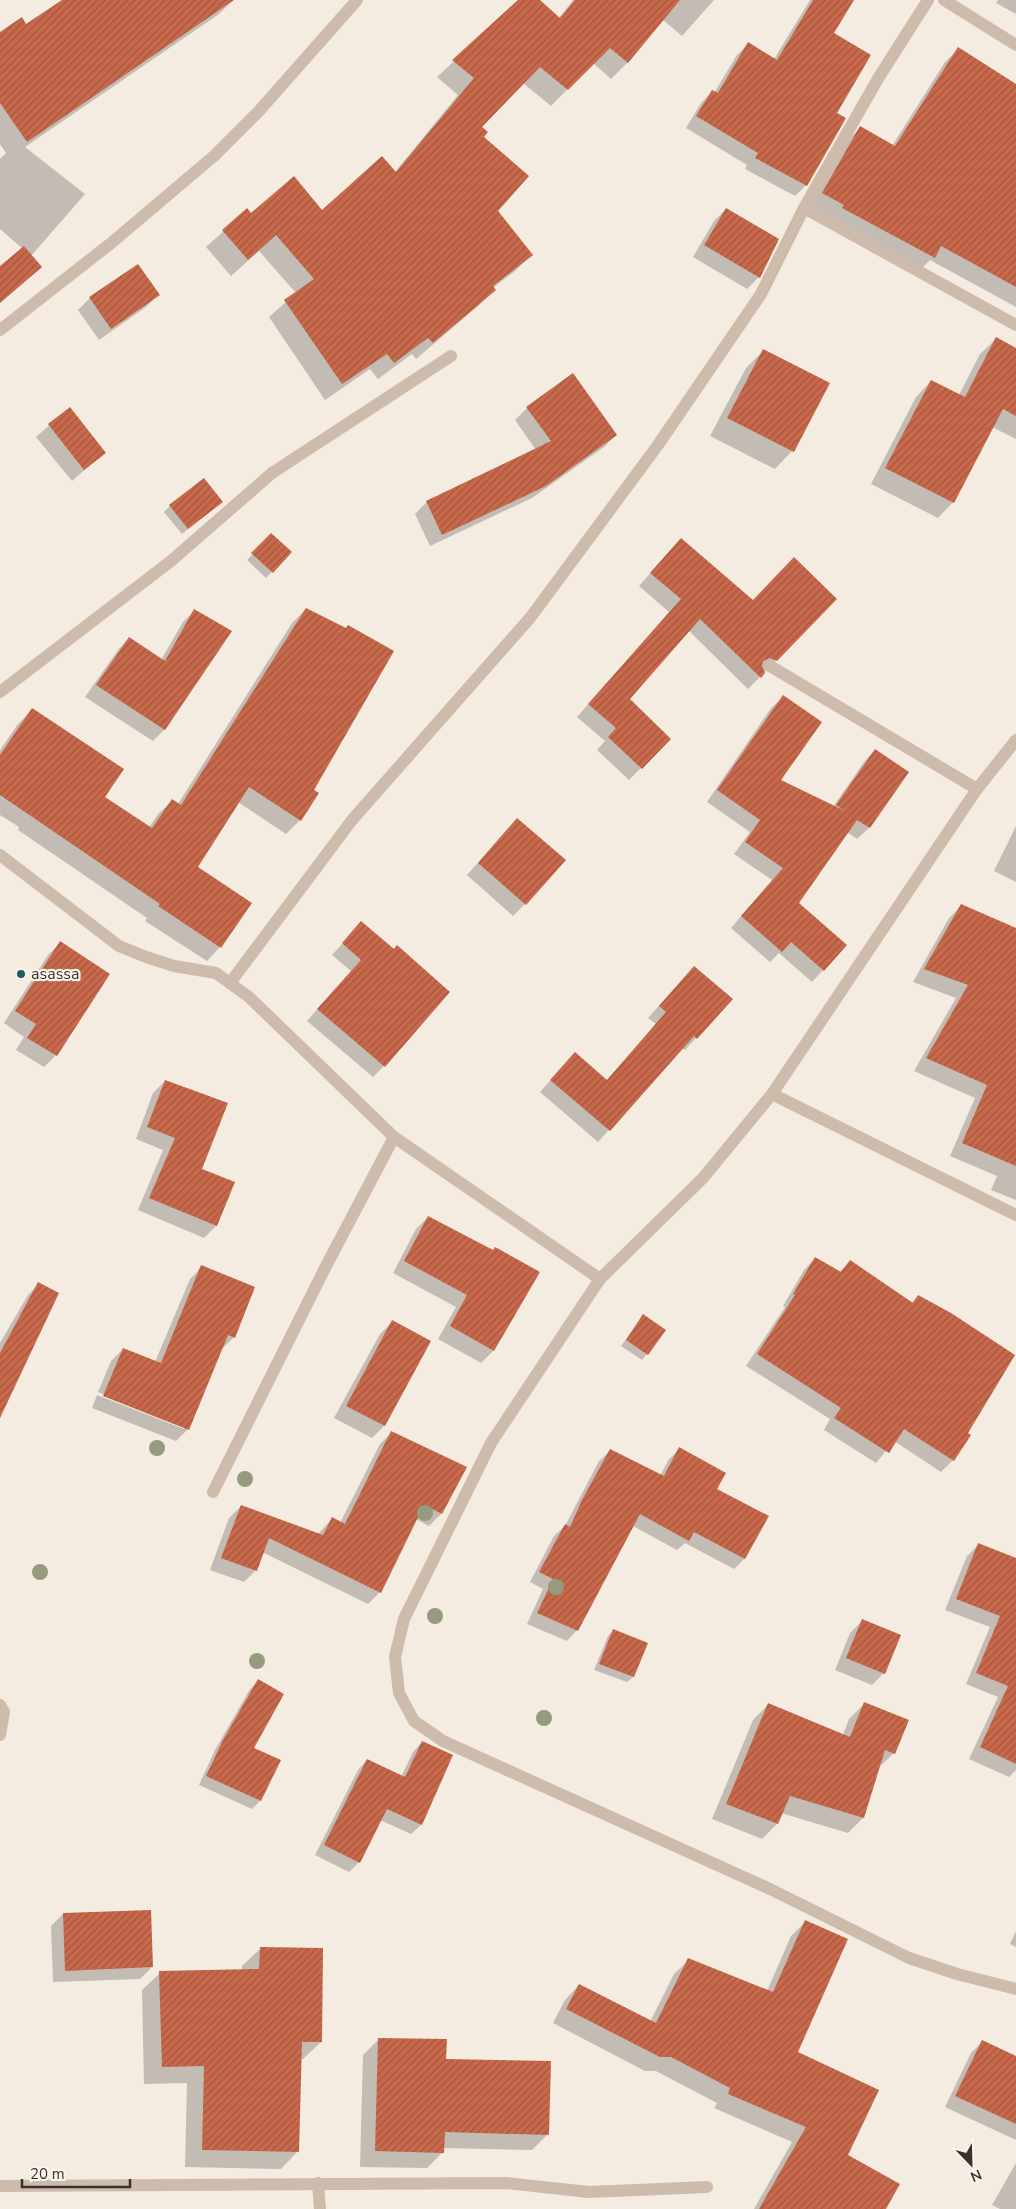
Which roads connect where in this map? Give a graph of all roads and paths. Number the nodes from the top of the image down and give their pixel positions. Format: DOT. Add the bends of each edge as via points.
graph roads {
  1 [pos="357,0"];
  2 [pos="928,0"];
  3 [pos="944,0"];
  4 [pos="1016,45"];
  5 [pos="804,208"];
  6 [pos="1016,325"];
  7 [pos="0,330"];
  8 [pos="451,356"];
  9 [pos="770,666"];
  10 [pos="0,692"];
  11 [pos="1016,740"];
  12 [pos="977,789"];
  13 [pos="0,855"];
  14 [pos="230,983"];
  15 [pos="772,1094"];
  16 [pos="394,1137"];
  17 [pos="1016,1215"];
  18 [pos="600,1279"];
  19 [pos="213,1492"];
  20 [pos="0,1704"];
  21 [pos="0,1736"];
  22 [pos="1016,1989"];
  23 [pos="318,2183"];
  24 [pos="0,2186"];
  25 [pos="706,2188"];
  26 [pos="320,2209"];
  1 -- 7 [label="street" via="259,112 214,156 110,244"];
  2 -- 5 [label="street"];
  3 -- 4 [label="street"];
  5 -- 6 [label="street"];
  5 -- 14 [label="street" via="761,294 658,445 536,610 352,820"];
  8 -- 10 [label="street" via="272,474 171,561"];
  9 -- 12 [label="street"];
  11 -- 12 [label="street"];
  12 -- 15 [label="street"];
  13 -- 14 [label="street" via="119,946 174,966 216,973"];
  14 -- 16 [label="street" via="249,997"];
  15 -- 17 [label="street"];
  15 -- 18 [label="street" via="703,1178"];
  16 -- 18 [label="street"];
  16 -- 19 [label="street"];
  18 -- 22 [label="street" via="491,1443 404,1619 395,1657 399,1693 414,1721 443,1741 770,1889 909,1958"];
  20 -- 21 [label="street" via="4,1712"];
  23 -- 24 [label="street"];
  23 -- 25 [label="street" via="506,2183 589,2192"];
  23 -- 26 [label="street"];
}
